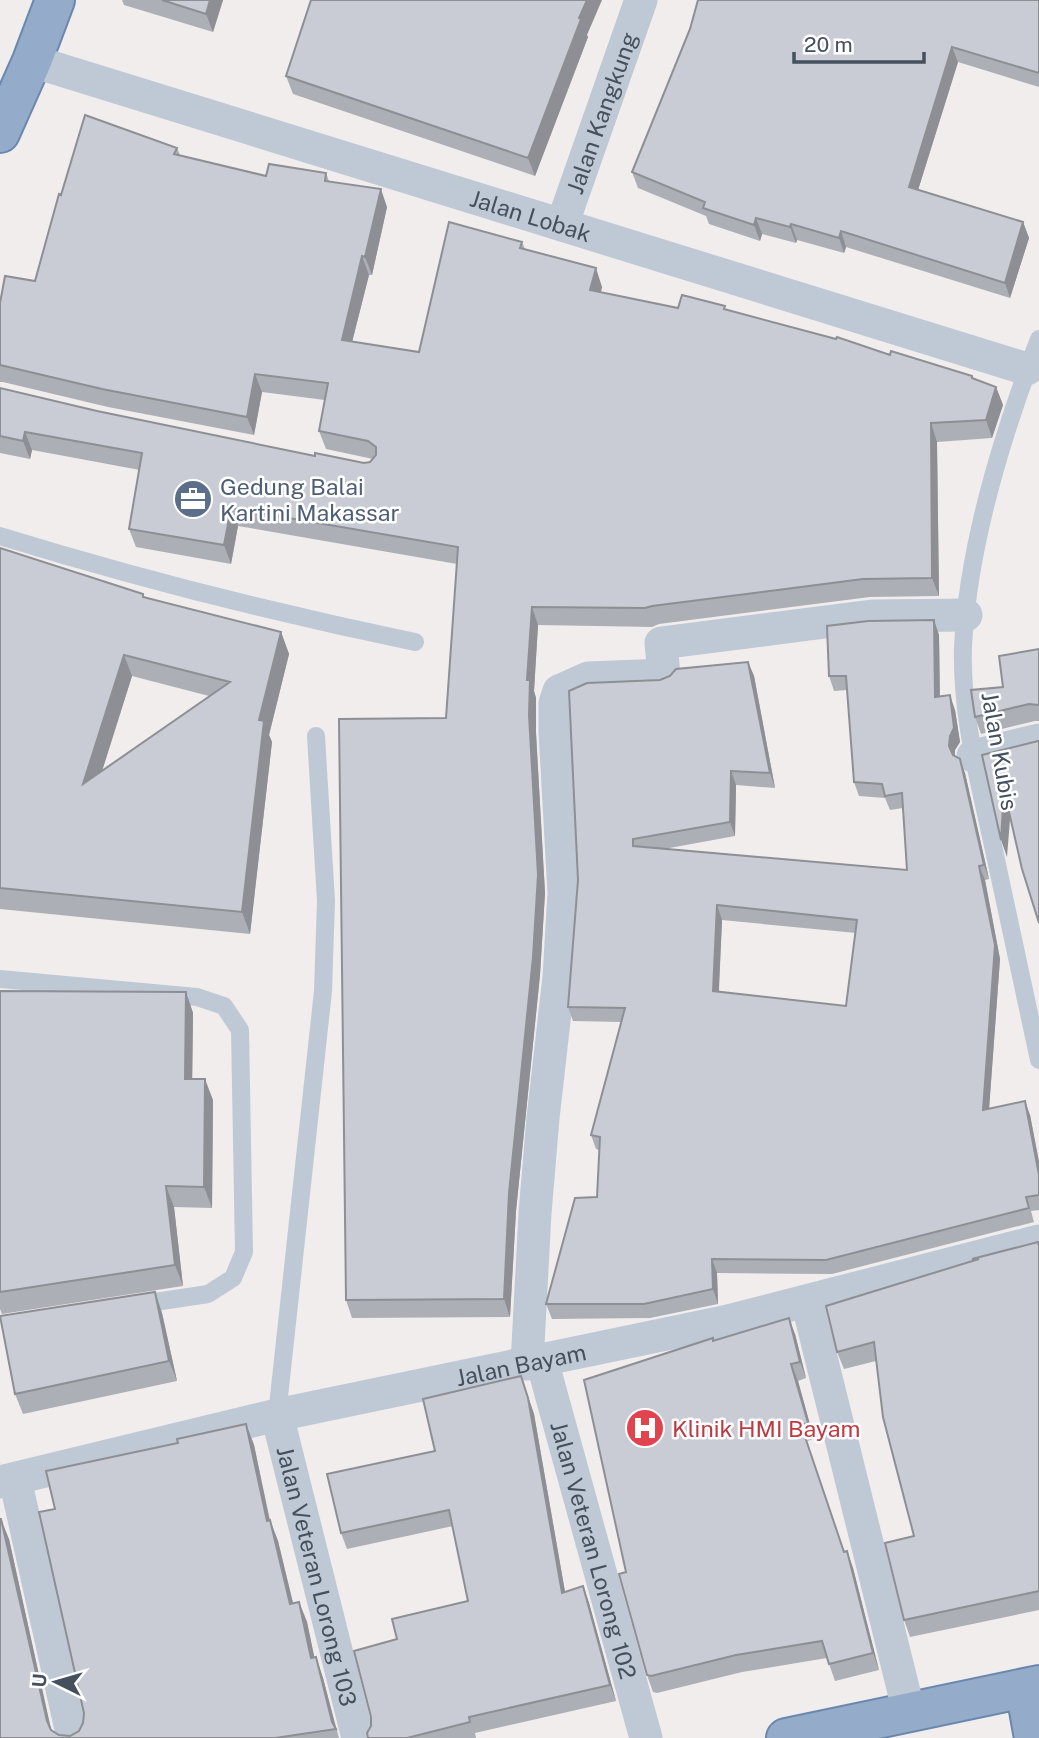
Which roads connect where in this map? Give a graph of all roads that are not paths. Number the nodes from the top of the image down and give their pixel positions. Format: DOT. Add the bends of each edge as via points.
graph roads {
  1 [pos="55,0"];
  2 [pos="641,0"];
  3 [pos="32,61"];
  4 [pos="0,133"];
  5 [pos="562,225"];
  6 [pos="1036,347"];
  7 [pos="0,536"];
  8 [pos="966,615"];
  9 [pos="415,642"];
  10 [pos="316,736"];
  11 [pos="1039,740"];
  12 [pos="973,756"];
  13 [pos="0,979"];
  14 [pos="1039,1060"];
  15 [pos="1039,1241"];
  16 [pos="807,1301"];
  17 [pos="117,1308"];
  18 [pos="535,1363"];
  19 [pos="277,1416"];
  20 [pos="8,1481"];
  21 [pos="1032,1687"];
  22 [pos="909,1712"];
  23 [pos="73,1738"];
  24 [pos="358,1738"];
  25 [pos="646,1738"];
  26 [pos="786,1738"];
  27 [pos="1034,1738"];
  1 -- 3 [label="highway"];
  2 -- 5 [label="street, Jalan Kangkung"];
  3 -- 4 [label="highway"];
  3 -- 5 [label="street, Jalan Lobak"];
  5 -- 6 [label="street, Jalan Lobak"];
  6 -- 8 [label="lane, Jalan Kubis" via="983,516 968,582"];
  7 -- 9 [label="lane" via="287,615"];
  8 -- 12 [label="lane, Jalan Kubis" via="965,714"];
  8 -- 18 [label="street, Jalan Veteran Lorong 102" via="872,616 662,643 664,675 588,678 559,691 555,732 564,893 537,1186"];
  10 -- 19 [label="lane" via="326,901 323,991"];
  11 -- 12 [label="street"];
  12 -- 14 [label="lane, Jalan Kubis"];
  13 -- 17 [label="lane" via="197,997 223,1006 240,1030 244,1252 233,1278 208,1294"];
  15 -- 16 [label="street, Jalan Bayam"];
  16 -- 18 [label="street, Jalan Bayam"];
  16 -- 22 [label="street"];
  18 -- 19 [label="street, Jalan Bayam"];
  18 -- 25 [label="street, Jalan Veteran Lorong 102"];
  19 -- 20 [label="street, Jalan Bayam"];
  19 -- 24 [label="street, Jalan Veteran Lorong 103"];
  20 -- 23 [label="street"];
  21 -- 22 [label="highway"];
  21 -- 27 [label="highway"];
  22 -- 26 [label="highway"];
}
